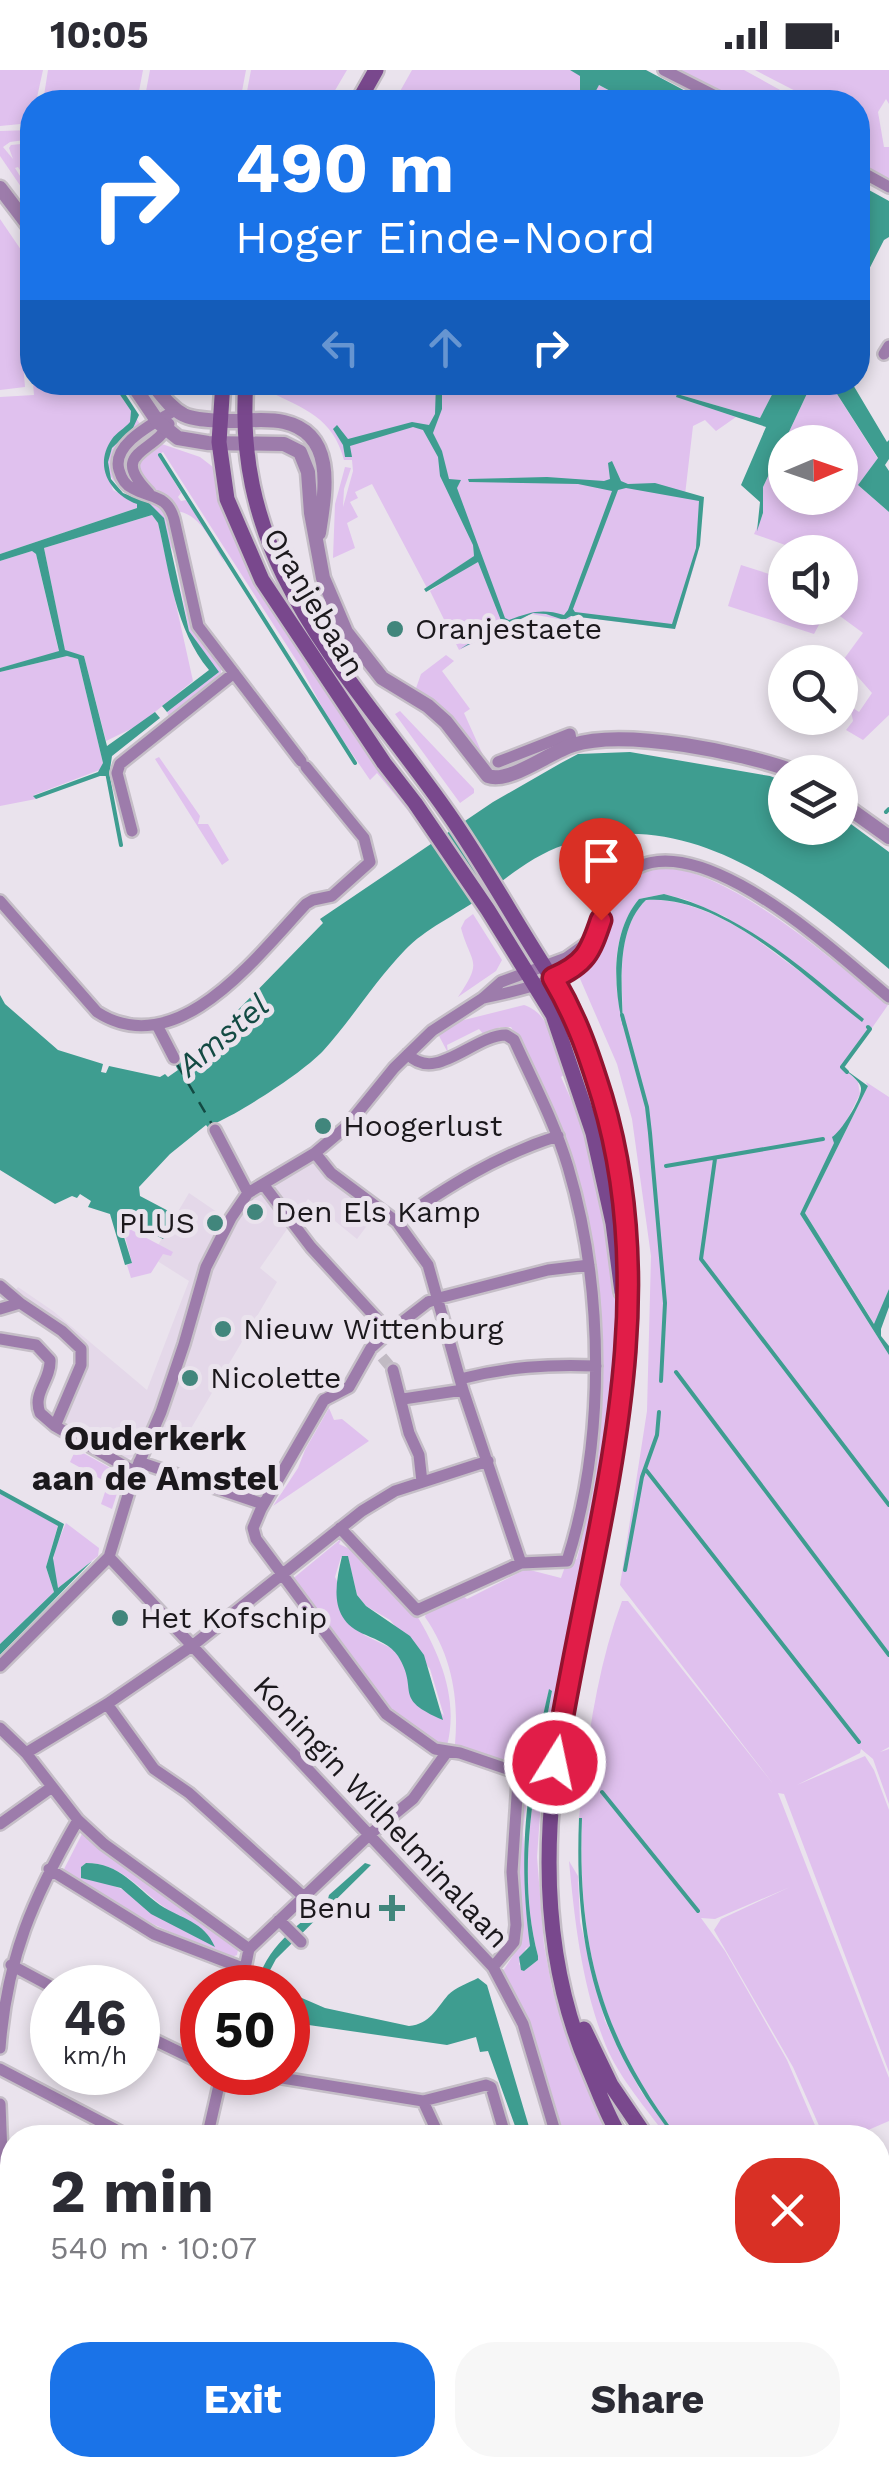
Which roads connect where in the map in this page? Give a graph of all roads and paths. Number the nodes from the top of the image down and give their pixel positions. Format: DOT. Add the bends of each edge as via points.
graph roads {
  1 [pos="664,70"];
  2 [pos="703,90"];
  3 [pos="0,188"];
  4 [pos="20,214"];
  5 [pos="141,395"];
  6 [pos="163,395"];
  7 [pos="222,395"];
  8 [pos="245,395"];
  9 [pos="176,410"];
  10 [pos="219,420"];
  11 [pos="244,421"];
  12 [pos="162,426"];
  13 [pos="219,442"];
  14 [pos="246,444"];
  15 [pos="317,545"];
  16 [pos="234,674"];
  17 [pos="572,745"];
  18 [pos="498,762"];
  19 [pos="768,763"];
  20 [pos="858,815"];
  21 [pos="132,831"];
  22 [pos="889,837"];
  23 [pos="0,900"];
  24 [pos="538,974"];
  25 [pos="889,997"];
  26 [pos="158,1027"];
  27 [pos="408,1054"];
  28 [pos="174,1058"];
  29 [pos="215,1130"];
  30 [pos="558,1136"];
  31 [pos="315,1153"];
  32 [pos="262,1184"];
  33 [pos="248,1193"];
  34 [pos="397,1222"];
  35 [pos="588,1265"];
  36 [pos="0,1286"];
  37 [pos="439,1298"];
  38 [pos="20,1303"];
  39 [pos="0,1309"];
  40 [pos="389,1332"];
  41 [pos="0,1338"];
  42 [pos="371,1348"];
  43 [pos="382,1358"];
  44 [pos="596,1366"];
  45 [pos="393,1370"];
  46 [pos="462,1384"];
  47 [pos="403,1399"];
  48 [pos="56,1426"];
  49 [pos="488,1461"];
  50 [pos="137,1467"];
  51 [pos="422,1482"];
  52 [pos="264,1504"];
  53 [pos="340,1528"];
  54 [pos="109,1557"];
  55 [pos="521,1563"];
  56 [pos="282,1576"];
  57 [pos="192,1646"];
  58 [pos="0,1666"];
  59 [pos="107,1704"];
  60 [pos="0,1728"];
  61 [pos="447,1752"];
  62 [pos="26,1753"];
  63 [pos="52,1787"];
  64 [pos="78,1820"];
  65 [pos="0,1824"];
  66 [pos="369,1836"];
  67 [pos="50,1869"];
  68 [pos="305,1898"];
  69 [pos="283,1924"];
  70 [pos="554,1928"];
  71 [pos="300,1942"];
  72 [pos="249,1949"];
  73 [pos="12,1965"];
  74 [pos="234,1965"];
  75 [pos="245,1965"];
  76 [pos="493,1967"];
  77 [pos="30,1975"];
  78 [pos="0,2048"];
  79 [pos="0,2069"];
  80 [pos="310,2082"];
  81 [pos="217,2095"];
  82 [pos="424,2100"];
  83 [pos="107,2125"];
  84 [pos="210,2125"];
  85 [pos="435,2125"];
  86 [pos="502,2125"];
  87 [pos="552,2125"];
  88 [pos="615,2125"];
  89 [pos="639,2125"];
  1 -- 2 [label="street"];
  3 -- 4 [label="street"];
  5 -- 12 [label="street"];
  6 -- 9 [label="street"];
  7 -- 10 [label="main road, Oranjebaan"];
  8 -- 11 [label="main road, Oranjebaan"];
  9 -- 10 [label="street"];
  9 -- 12 [label="street"];
  10 -- 11 [label="street"];
  10 -- 13 [label="main road, Oranjebaan"];
  11 -- 14 [label="main road, Oranjebaan"];
  11 -- 15 [label="street" via="293,425 320,450 325,472"];
  12 -- 13 [label="street" via="192,441"];
  12 -- 16 [label="street" via="124,446 117,461 124,482 161,498 171,510 196,621"];
  13 -- 14 [label="street"];
  13 -- 24 [label="main road, Oranjebaan" via="227,499 262,580 384,764"];
  14 -- 15 [label="street" via="284,444 304,458"];
  14 -- 24 [label="main road, Oranjebaan" via="259,521 288,589 448,812 504,899"];
  15 -- 17 [label="street" via="326,590 357,648 382,678 435,711 488,776 504,778"];
  16 -- 21 [label="street" via="120,764"];
  16 -- 26 [label="street" via="364,838 370,862 332,896 306,904 232,982"];
  17 -- 18 [label="street" via="570,734"];
  17 -- 19 [label="street" via="650,742"];
  20 -- 22 [label="street"];
  23 -- 26 [label="street" via="97,1012 132,1026"];
  24 -- 25 [label="street" via="572,970 584,960 604,904 627,873 654,861 683,863 755,892"];
  24 -- 27 [label="street" via="501,982"];
  24 -- 70 [label="main road" via="582,1030 609,1121 628,1233 628,1329 614,1461 552,1782"];
  26 -- 28 [label="street"];
  27 -- 30 [label="street" via="435,1065 506,1035"];
  27 -- 31 [label="street"];
  29 -- 33 [label="street"];
  30 -- 34 [label="street" via="515,1150"];
  30 -- 35 [label="street"];
  31 -- 32 [label="street"];
  31 -- 34 [label="street" via="330,1173"];
  32 -- 33 [label="street"];
  32 -- 40 [label="street"];
  33 -- 50 [label="street" via="206,1266"];
  34 -- 37 [label="street" via="428,1264"];
  35 -- 37 [label="street"];
  35 -- 44 [label="street"];
  36 -- 38 [label="street"];
  37 -- 40 [label="street"];
  37 -- 46 [label="street"];
  38 -- 39 [label="street"];
  38 -- 48 [label="street" via="81,1349"];
  40 -- 42 [label="street"];
  41 -- 48 [label="street" via="46,1352 50,1368 37,1402 40,1414"];
  42 -- 43 [label="street"];
  42 -- 52 [label="street" via="349,1386 324,1400"];
  44 -- 46 [label="street" via="492,1370"];
  44 -- 55 [label="street" via="569,1556"];
  45 -- 47 [label="street"];
  46 -- 47 [label="street"];
  46 -- 49 [label="street"];
  47 -- 51 [label="street"];
  48 -- 50 [label="street"];
  49 -- 51 [label="street"];
  49 -- 55 [label="street"];
  50 -- 52 [label="street"];
  50 -- 54 [label="street"];
  51 -- 53 [label="street" via="394,1491"];
  52 -- 56 [label="street" via="254,1534"];
  53 -- 55 [label="street" via="417,1610"];
  53 -- 56 [label="street"];
  54 -- 57 [label="street, Koningin Wilhelminalaan"];
  54 -- 58 [label="street"];
  56 -- 57 [label="street"];
  56 -- 61 [label="street" via="386,1714"];
  57 -- 59 [label="street"];
  57 -- 66 [label="street, Koningin Wilhelminalaan"];
  59 -- 62 [label="street"];
  59 -- 68 [label="street" via="154,1769"];
  60 -- 62 [label="street"];
  61 -- 66 [label="street" via="413,1800"];
  61 -- 76 [label="street" via="513,1771 518,1780 514,1942"];
  62 -- 63 [label="street"];
  63 -- 64 [label="street"];
  63 -- 65 [label="street"];
  64 -- 67 [label="street"];
  64 -- 72 [label="street"];
  66 -- 68 [label="street"];
  66 -- 76 [label="street, Koningin Wilhelminalaan"];
  67 -- 73 [label="street"];
  67 -- 74 [label="street" via="154,1934"];
  68 -- 69 [label="street"];
  69 -- 71 [label="street"];
  69 -- 72 [label="street"];
  70 -- 88 [label="main road" via="556,1969 571,2024"];
  70 -- 89 [label="main road" via="589,2042"];
  72 -- 75 [label="street"];
  73 -- 77 [label="street"];
  73 -- 78 [label="street"];
  76 -- 87 [label="street, Koningin Wilhelminalaan" via="523,2024"];
  79 -- 83 [label="street"];
  80 -- 82 [label="street"];
  81 -- 84 [label="street"];
  82 -- 85 [label="street"];
  82 -- 86 [label="street" via="491,2087"];
}
